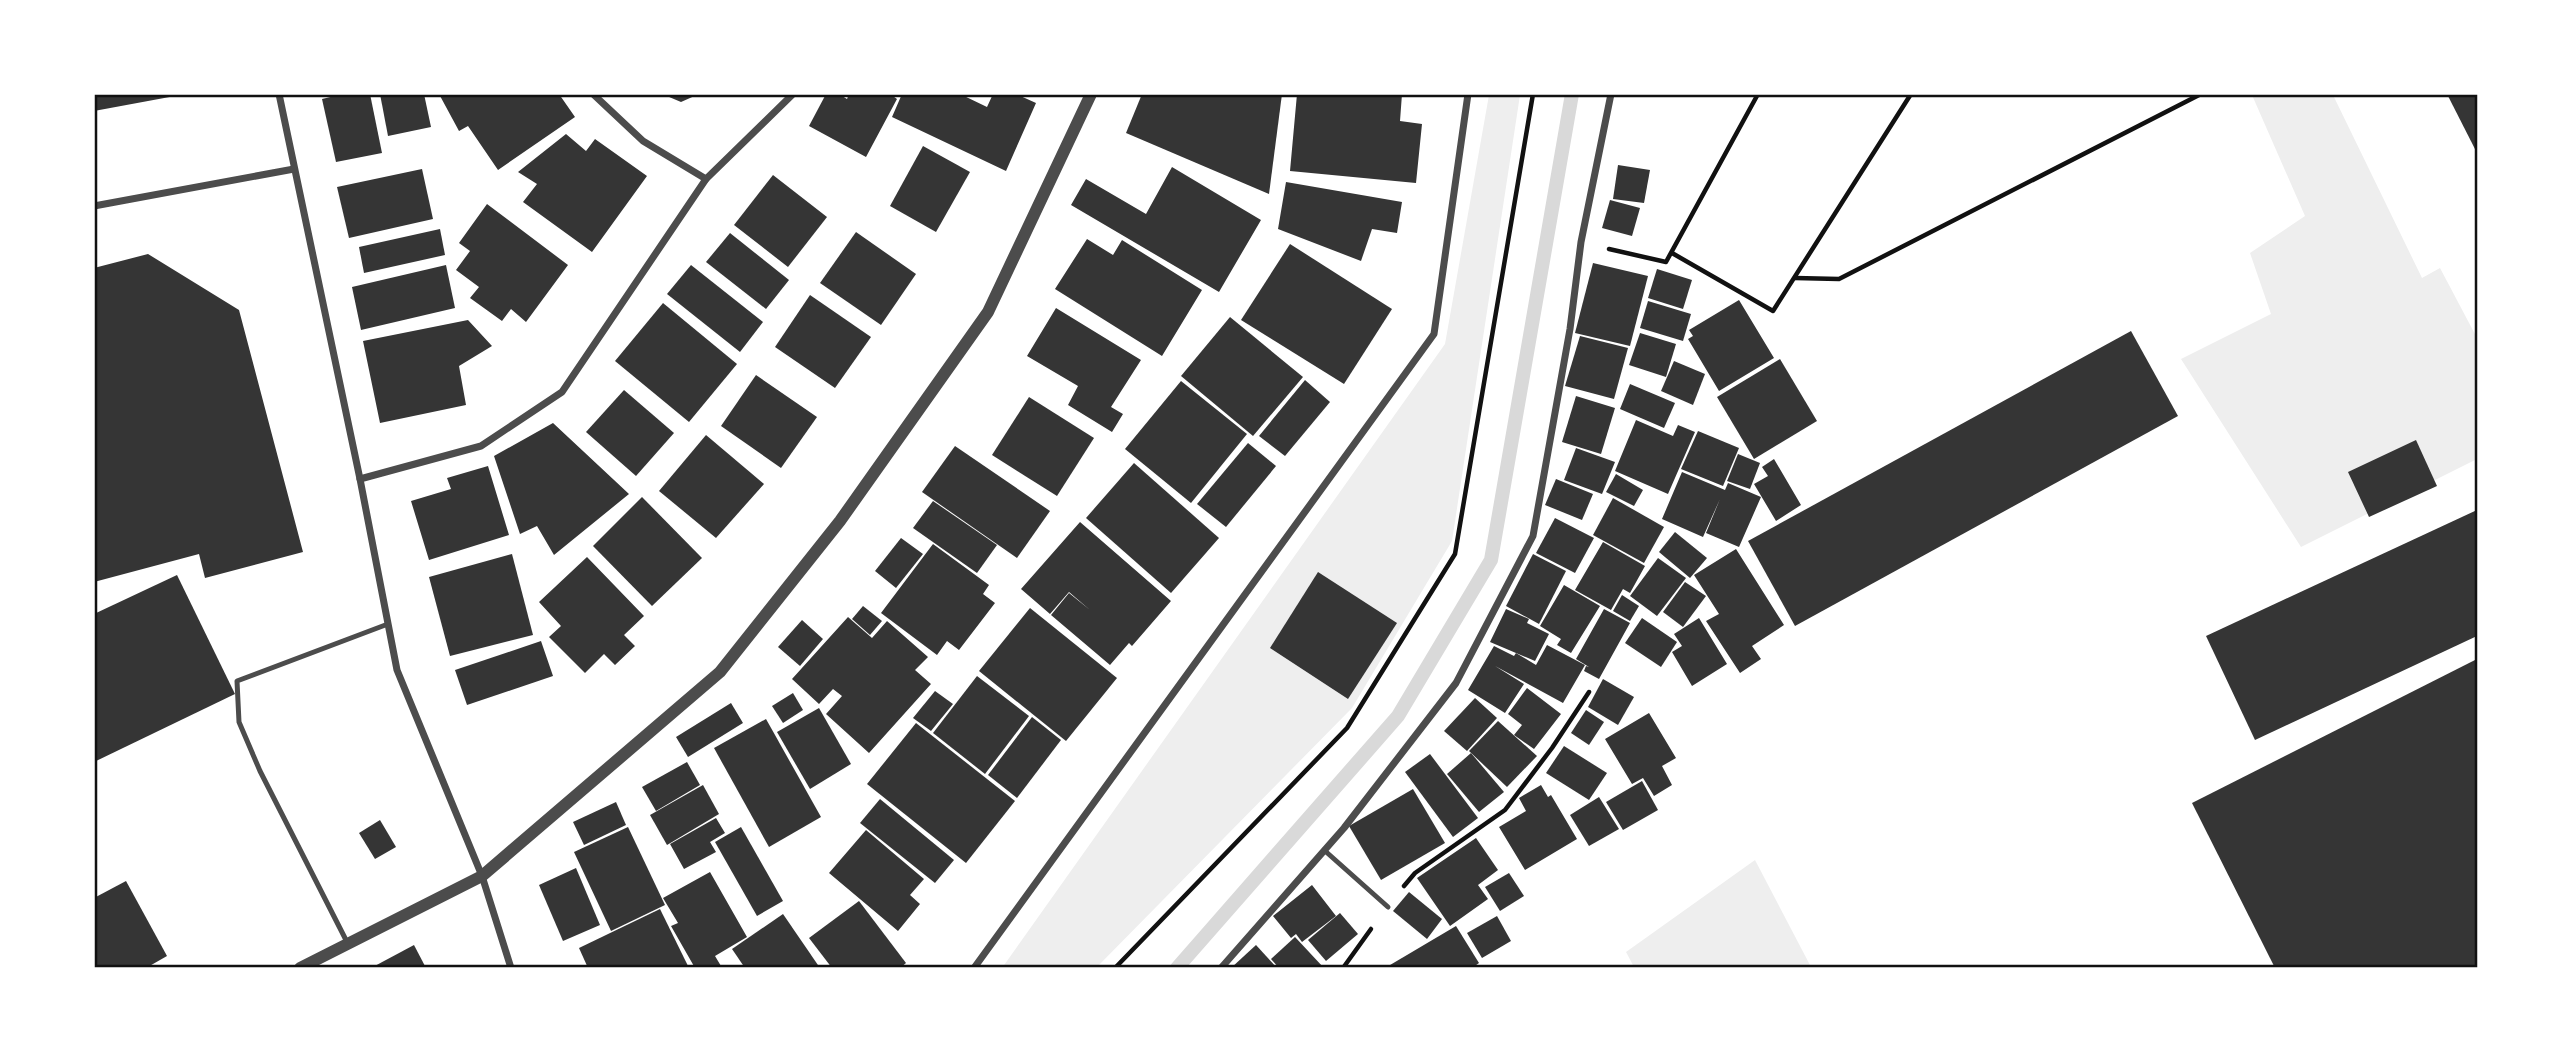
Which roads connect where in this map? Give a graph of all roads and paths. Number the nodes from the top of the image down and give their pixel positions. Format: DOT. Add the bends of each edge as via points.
graph roads {
  1 [pos="279,94"];
  2 [pos="593,94"];
  3 [pos="793,94"];
  4 [pos="1091,94"];
  5 [pos="1468,94"];
  6 [pos="1533,94"];
  7 [pos="1611,94"];
  8 [pos="1758,94"];
  9 [pos="1911,94"];
  10 [pos="2201,94"];
  11 [pos="294,169"];
  12 [pos="706,179"];
  13 [pos="94,206"];
  14 [pos="1581,242"];
  15 [pos="1672,253"];
  16 [pos="1795,278"];
  17 [pos="360,479"];
  18 [pos="388,624"];
  19 [pos="1589,692"];
  20 [pos="1324,850"];
  21 [pos="482,876"];
  22 [pos="1388,907"];
  23 [pos="348,944"];
  24 [pos="300,968"];
  25 [pos="511,968"];
  26 [pos="974,968"];
  27 [pos="1115,968"];
  28 [pos="1221,968"];
  29 [pos="1343,968"];
  1 -- 11 [label="street"];
  2 -- 12 [label="street" via="643,141"];
  3 -- 12 [label="street"];
  4 -- 21 [label="street" via="988,312 840,521 720,672"];
  5 -- 26 [label="street" via="1434,334"];
  6 -- 27 [label="path" via="1455,554 1346,728"];
  7 -- 14 [label="street"];
  8 -- 15 [label="path"];
  9 -- 16 [label="path"];
  10 -- 16 [label="path" via="1839,279"];
  11 -- 13 [label="street"];
  11 -- 17 [label="street"];
  12 -- 17 [label="street" via="562,392 481,446"];
  14 -- 15 [label="path" via="1666,262"];
  14 -- 20 [label="street" via="1533,536 1456,683"];
  15 -- 16 [label="path" via="1773,312"];
  17 -- 18 [label="street"];
  18 -- 21 [label="street" via="397,670"];
  18 -- 23 [label="lane" via="237,681 239,722"];
  19 -- 22 [label="path" via="1505,810 1415,873"];
  20 -- 22 [label="lane"];
  20 -- 28 [label="street"];
  21 -- 23 [label="street"];
  21 -- 25 [label="street"];
  22 -- 29 [label="path"];
  23 -- 24 [label="street"];
}
